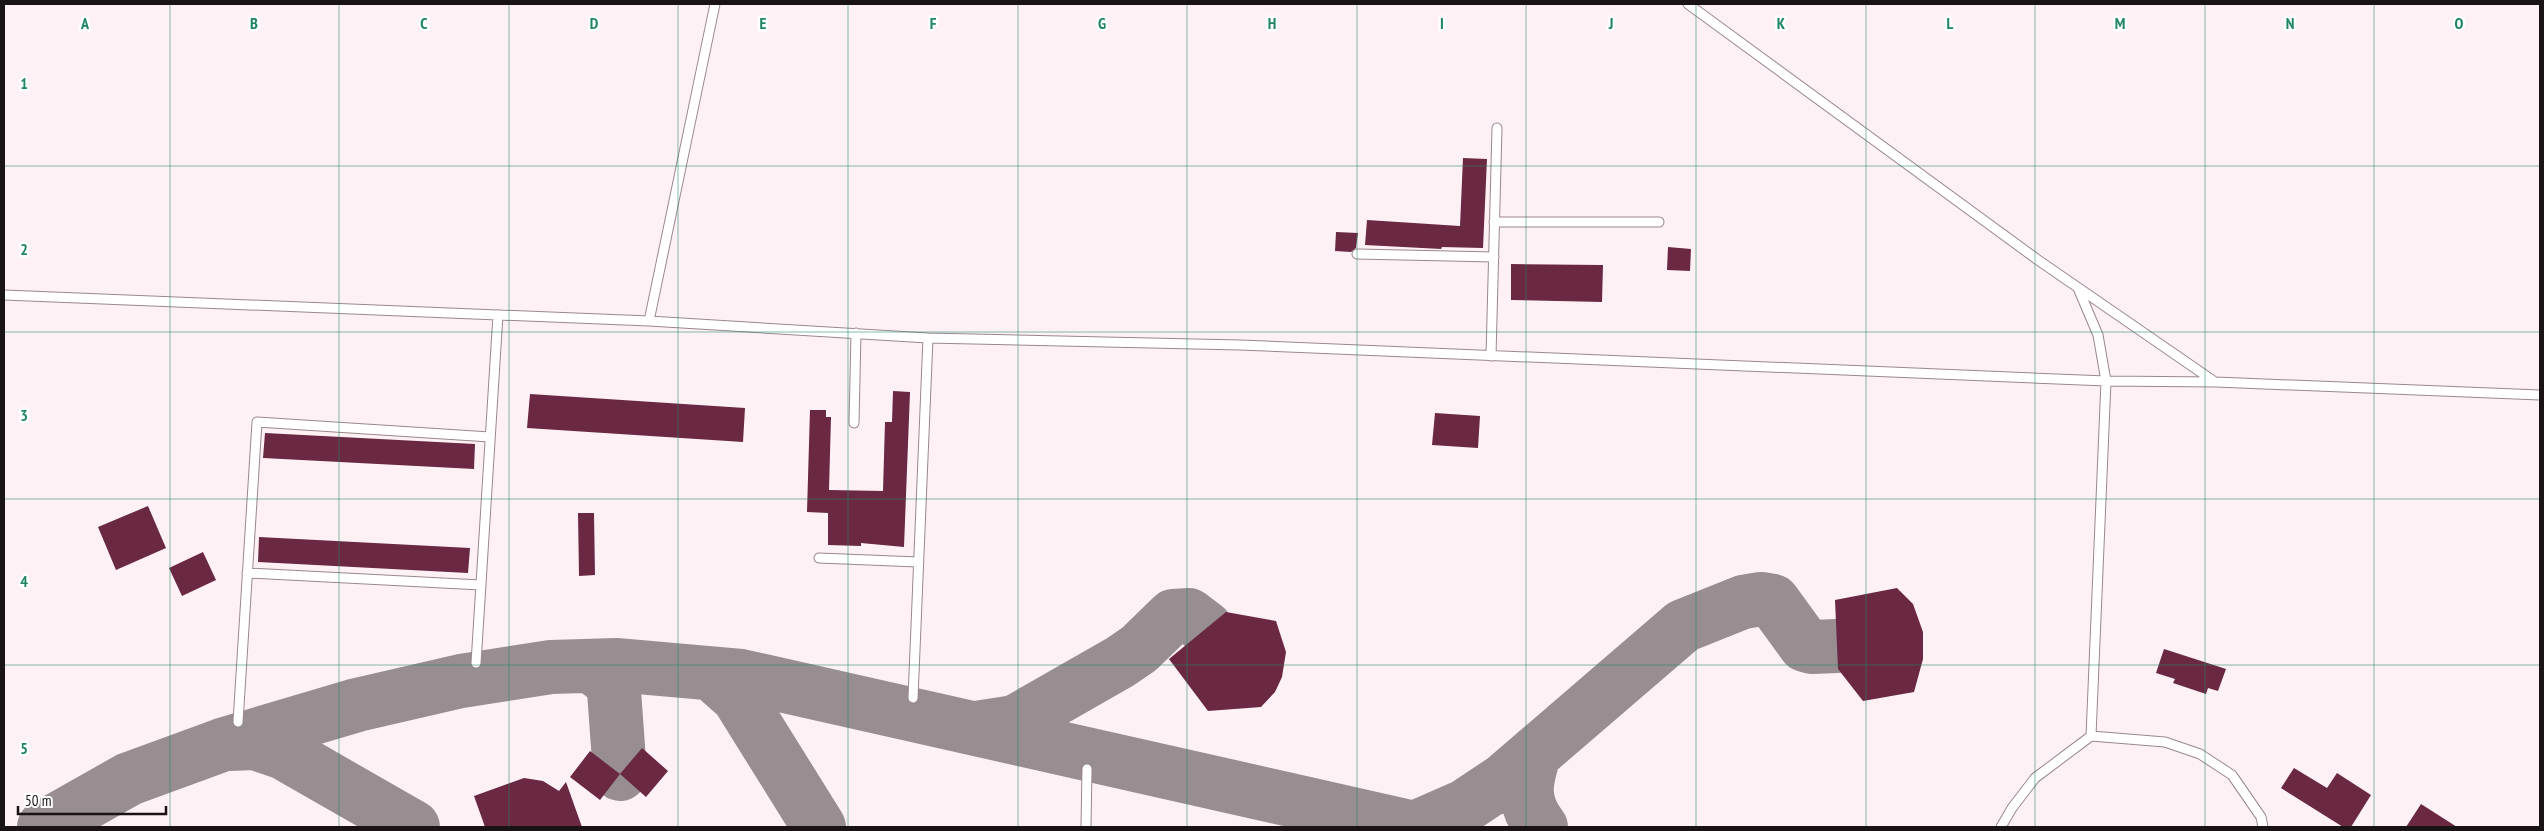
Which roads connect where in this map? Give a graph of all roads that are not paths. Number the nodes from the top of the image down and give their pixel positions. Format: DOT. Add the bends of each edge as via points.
graph roads {
  1 [pos="715,4"];
  2 [pos="1688,4"];
  3 [pos="1497,128"];
  4 [pos="1494,222"];
  5 [pos="1659,222"];
  6 [pos="1357,254"];
  7 [pos="1494,257"];
  8 [pos="2078,288"];
  9 [pos="4,295"];
  10 [pos="498,315"];
  11 [pos="649,321"];
  12 [pos="856,333"];
  13 [pos="928,338"];
  14 [pos="1491,356"];
  15 [pos="2106,380"];
  16 [pos="2216,382"];
  17 [pos="2540,395"];
  18 [pos="854,422"];
  19 [pos="490,438"];
  20 [pos="819,558"];
  21 [pos="918,562"];
  22 [pos="247,573"];
  23 [pos="481,585"];
  24 [pos="476,664"];
  25 [pos="913,698"];
  26 [pos="238,722"];
  27 [pos="2091,736"];
  28 [pos="1087,769"];
  29 [pos="1086,827"];
  30 [pos="2001,827"];
  31 [pos="2263,827"];
  1 -- 11 [label="lane"];
  2 -- 8 [label="lane"];
  3 -- 4 [label="lane"];
  4 -- 5 [label="lane"];
  4 -- 7 [label="lane"];
  6 -- 7 [label="lane"];
  7 -- 14 [label="lane"];
  8 -- 15 [label="lane" via="2098,336"];
  8 -- 16 [label="lane"];
  9 -- 10 [label="lane"];
  10 -- 11 [label="lane"];
  10 -- 19 [label="lane"];
  11 -- 12 [label="lane"];
  12 -- 13 [label="lane"];
  12 -- 18 [label="lane"];
  13 -- 14 [label="lane" via="1240,345"];
  13 -- 21 [label="lane"];
  14 -- 15 [label="lane"];
  15 -- 16 [label="lane"];
  15 -- 27 [label="lane"];
  16 -- 17 [label="lane"];
  19 -- 22 [label="lane" via="256,422"];
  19 -- 23 [label="lane"];
  20 -- 21 [label="lane"];
  21 -- 25 [label="lane"];
  22 -- 23 [label="lane"];
  22 -- 26 [label="lane"];
  23 -- 24 [label="lane"];
  27 -- 30 [label="lane" via="2036,778"];
  27 -- 31 [label="lane" via="2165,742 2200,754 2232,775 2261,817"];
  28 -- 29 [label="lane"];
}
